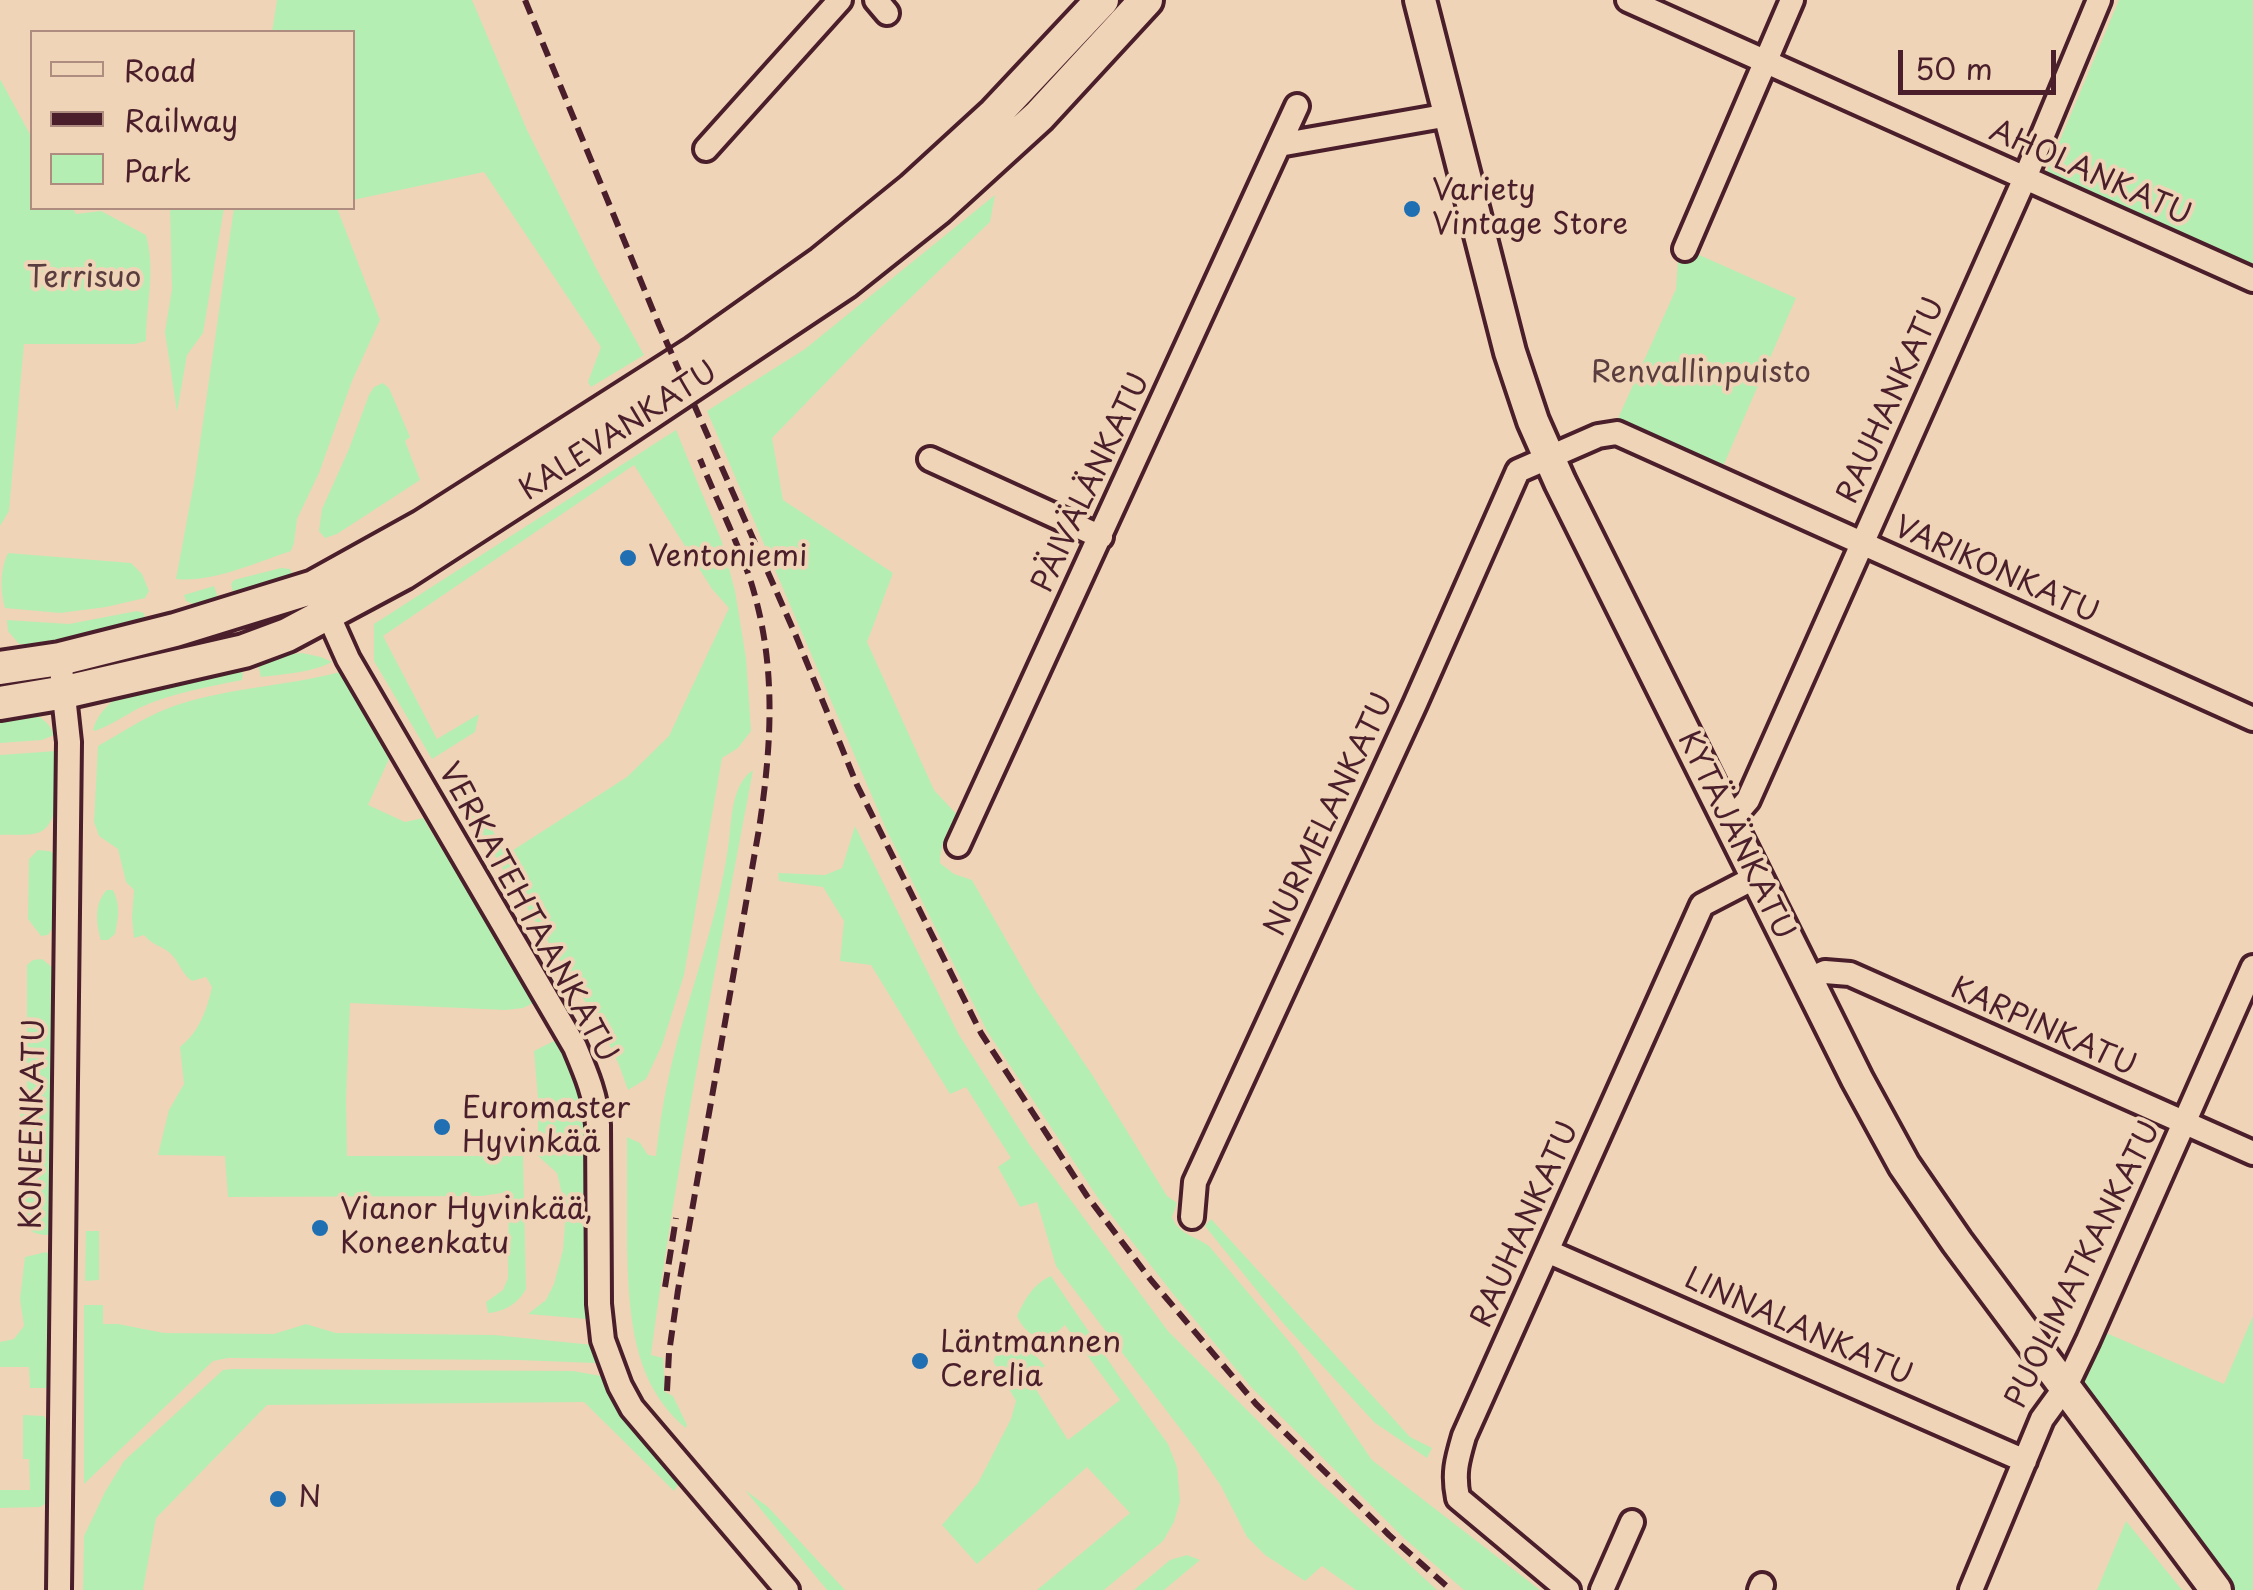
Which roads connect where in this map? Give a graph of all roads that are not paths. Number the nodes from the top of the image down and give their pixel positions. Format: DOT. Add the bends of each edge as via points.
graph roads {
  1 [pos="840,0"];
  2 [pos="1102,0"];
  3 [pos="1146,0"];
  4 [pos="1420,0"];
  5 [pos="1628,0"];
  6 [pos="1792,0"];
  7 [pos="2100,0"];
  8 [pos="1765,62"];
  9 [pos="1297,106"];
  10 [pos="1449,116"];
  11 [pos="1279,144"];
  12 [pos="706,149"];
  13 [pos="2025,178"];
  14 [pos="1685,249"];
  15 [pos="2253,280"];
  16 [pos="1548,457"];
  17 [pos="930,459"];
  18 [pos="1100,537"];
  19 [pos="1862,543"];
  20 [pos="321,601"];
  21 [pos="0,668"];
  22 [pos="62,675"];
  23 [pos="0,704"];
  24 [pos="2253,719"];
  25 [pos="1726,816"];
  26 [pos="958,846"];
  27 [pos="1756,877"];
  28 [pos="2253,967"];
  29 [pos="1807,980"];
  30 [pos="2185,1123"];
  31 [pos="2253,1153"];
  32 [pos="1192,1217"];
  33 [pos="1547,1251"];
  34 [pos="2066,1386"];
  35 [pos="2025,1461"];
  36 [pos="1632,1522"];
  37 [pos="59,1590"];
  38 [pos="787,1590"];
  39 [pos="1568,1590"];
  40 [pos="1602,1590"];
  41 [pos="1971,1590"];
  42 [pos="2216,1590"];
  1 -- 12 [label="street"];
  2 -- 20 [label="main road, KALEVANKATU" via="995,114 822,263"];
  3 -- 20 [label="main road, KALEVANKATU" via="1039,116 845,282 403,573"];
  4 -- 10 [label="street, KYTÄJÄNKATU"];
  5 -- 8 [label="street, AHOLANKATU"];
  6 -- 8 [label="street"];
  7 -- 13 [label="street, RAUHANKATU"];
  8 -- 13 [label="street, AHOLANKATU"];
  8 -- 14 [label="street"];
  9 -- 11 [label="street, PÄIVÄLÄNKATU"];
  10 -- 11 [label="street"];
  10 -- 16 [label="street, KYTÄJÄNKATU" via="1520,387"];
  11 -- 18 [label="street, PÄIVÄLÄNKATU"];
  13 -- 15 [label="street, AHOLANKATU"];
  13 -- 19 [label="street, RAUHANKATU"];
  16 -- 19 [label="street, VARIKONKATU" via="1617,434"];
  16 -- 25 [label="street, KYTÄJÄNKATU"];
  16 -- 32 [label="street, NURMELANKATU" via="1518,471 1195,1182"];
  17 -- 18 [label="street"];
  18 -- 26 [label="street, PÄIVÄLÄNKATU"];
  19 -- 24 [label="street, VARIKONKATU"];
  19 -- 25 [label="street, RAUHANKATU" via="1748,800"];
  20 -- 22 [label="main road, KALEVANKATU" via="175,630"];
  20 -- 38 [label="street, VERKATEHTAANKATU" via="589,1081 598,1125 599,1304 603,1340 620,1386"];
  21 -- 22 [label="main road, KALEVANKATU"];
  22 -- 23 [label="main road, KALEVANKATU"];
  22 -- 37 [label="street, KONEENKATU" via="69,742"];
  25 -- 27 [label="street, KYTÄJÄNKATU"];
  27 -- 29 [label="street, KYTÄJÄNKATU"];
  27 -- 33 [label="street, RAUHANKATU" via="1702,905"];
  28 -- 30 [label="street, PUOLIMATKANKATU"];
  29 -- 30 [label="street, KARPINKATU" via="1825,972 1850,974"];
  29 -- 34 [label="street, KYTÄJÄNKATU" via="1904,1165"];
  30 -- 31 [label="street, KARPINKATU"];
  30 -- 34 [label="street, PUOLIMATKANKATU"];
  33 -- 35 [label="street, LINNALANKATU"];
  33 -- 39 [label="street, RAUHANKATU" via="1464,1436 1454,1478 1458,1498"];
  34 -- 35 [label="street, PUOLIMATKANKATU"];
  34 -- 42 [label="street, KYTÄJÄNKATU"];
  35 -- 41 [label="street, PUOLIMATKANKATU"];
  36 -- 40 [label="street"];
}
